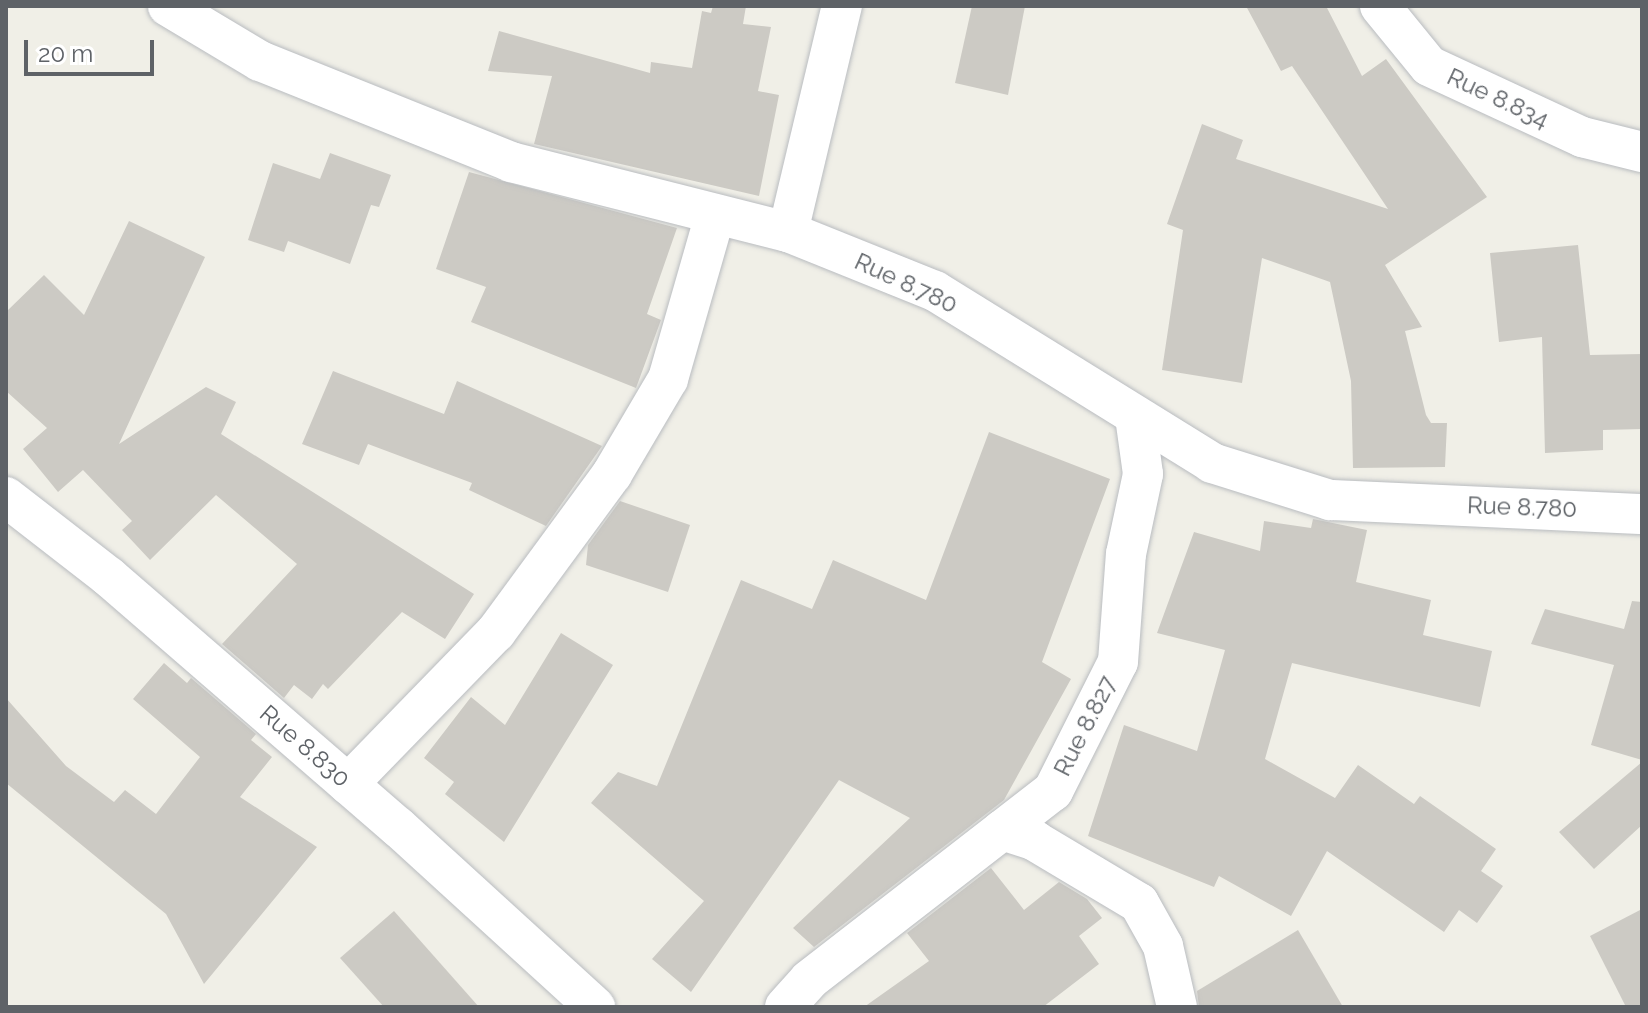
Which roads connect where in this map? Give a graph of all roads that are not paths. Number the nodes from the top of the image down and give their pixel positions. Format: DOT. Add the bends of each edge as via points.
graph roads {
  1 [pos="168,6"];
  2 [pos="842,6"];
  3 [pos="1380,6"];
  4 [pos="1642,152"];
  5 [pos="715,215"];
  6 [pos="788,232"];
  7 [pos="1135,416"];
  8 [pos="6,497"];
  9 [pos="1642,514"];
  10 [pos="348,784"];
  11 [pos="1002,830"];
  12 [pos="595,1007"];
  13 [pos="785,1007"];
  14 [pos="1177,1007"];
  1 -- 5 [label="street, Rue 8.780" via="260,61 511,162"];
  2 -- 6 [label="street"];
  3 -- 4 [label="street, Rue 8.834" via="1429,66 1582,137"];
  5 -- 6 [label="street, Rue 8.780"];
  5 -- 10 [label="street" via="668,379 626,452 496,632"];
  6 -- 7 [label="street, Rue 8.780" via="935,291"];
  7 -- 9 [label="street, Rue 8.780" via="1212,463 1330,500"];
  7 -- 11 [label="street, Rue 8.827" via="1143,474 1126,554 1118,662 1053,791"];
  8 -- 10 [label="street, Rue 8.830" via="109,577"];
  10 -- 12 [label="street, Rue 8.830"];
  11 -- 13 [label="street, Rue 8.827" via="809,980"];
  11 -- 14 [label="street" via="1035,841 1139,903 1163,946"];
}
